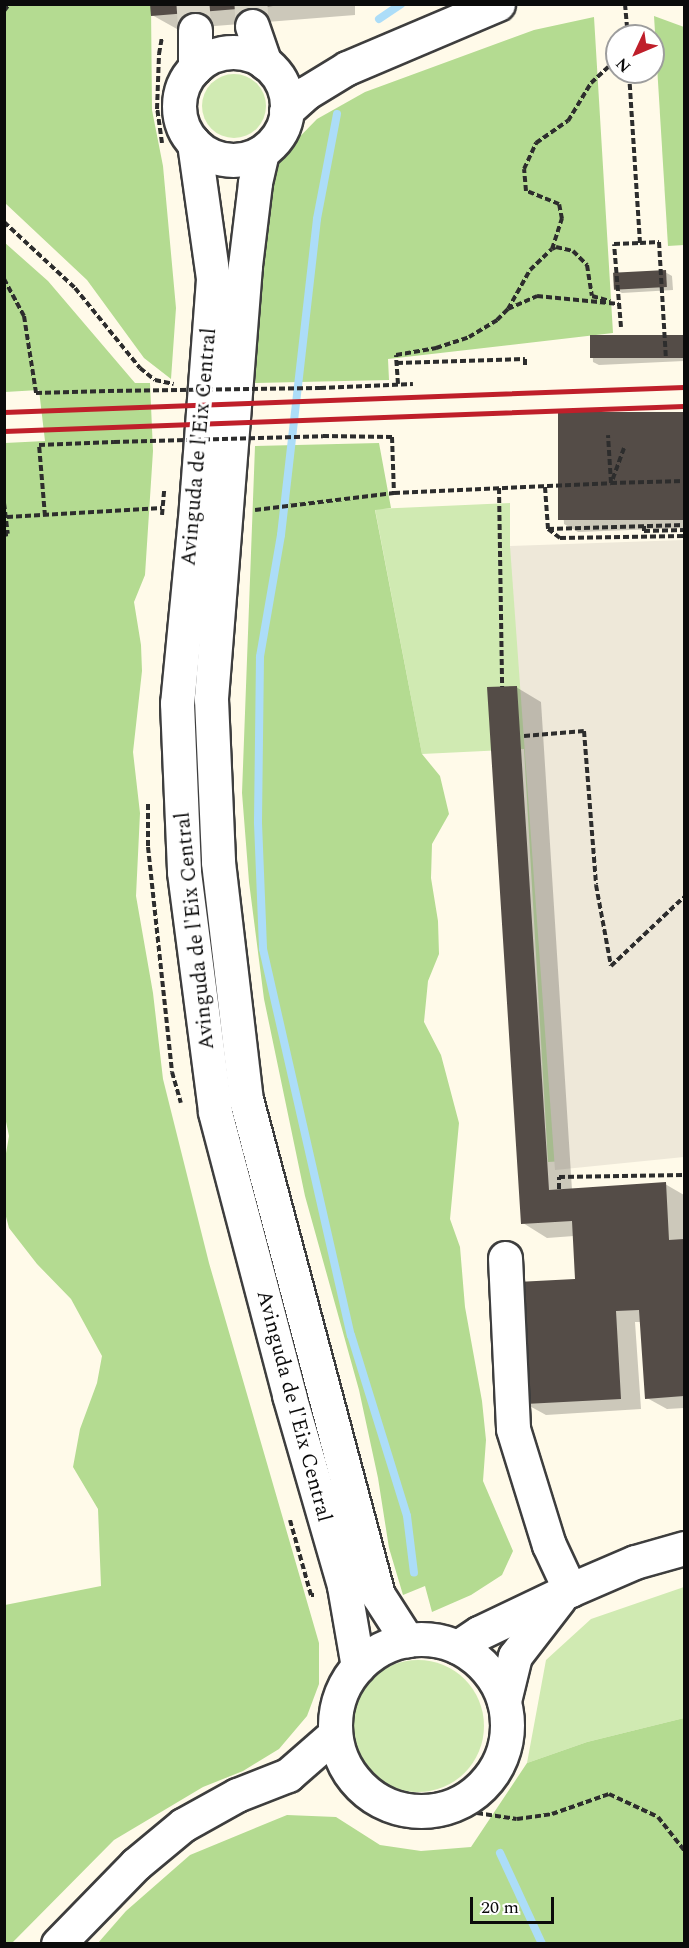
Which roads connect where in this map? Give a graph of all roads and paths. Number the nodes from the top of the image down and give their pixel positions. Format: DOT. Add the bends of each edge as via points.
graph roads {
  1 [pos="9,4"];
  2 [pos="498,4"];
  3 [pos="625,4"];
  4 [pos="4,11"];
  5 [pos="627,24"];
  6 [pos="252,26"];
  7 [pos="179,31"];
  8 [pos="270,67"];
  9 [pos="195,68"];
  10 [pos="347,68"];
  11 [pos="605,69"];
  12 [pos="630,84"];
  13 [pos="286,111"];
  14 [pos="194,144"];
  15 [pos="262,152"];
  16 [pos="164,155"];
  17 [pos="4,222"];
  18 [pos="640,243"];
  19 [pos="552,249"];
  20 [pos="4,279"];
  21 [pos="619,304"];
  22 [pos="508,309"];
  23 [pos="621,327"];
  24 [pos="666,359"];
  25 [pos="397,363"];
  26 [pos="525,366"];
  27 [pos="177,372"];
  28 [pos="155,380"];
  29 [pos="398,384"];
  30 [pos="413,384"];
  31 [pos="174,396"];
  32 [pos="170,431"];
  33 [pos="608,435"];
  34 [pos="169,442"];
  35 [pos="624,448"];
  36 [pos="684,481"];
  37 [pos="611,483"];
  38 [pos="164,487"];
  39 [pos="545,487"];
  40 [pos="499,488"];
  41 [pos="394,493"];
  42 [pos="4,503"];
  43 [pos="254,510"];
  44 [pos="45,516"];
  45 [pos="7,518"];
  46 [pos="684,525"];
  47 [pos="644,526"];
  48 [pos="548,529"];
  49 [pos="684,530"];
  50 [pos="4,535"];
  51 [pos="684,536"];
  52 [pos="502,687"];
  53 [pos="524,736"];
  54 [pos="684,897"];
  55 [pos="684,1175"];
  56 [pos="559,1189"];
  57 [pos="505,1258"];
  58 [pos="684,1548"];
  59 [pos="566,1592"];
  60 [pos="407,1640"];
  61 [pos="458,1647"];
  62 [pos="357,1667"];
  63 [pos="504,1701"];
  64 [pos="335,1734"];
  65 [pos="288,1775"];
  66 [pos="361,1787"];
  67 [pos="460,1802"];
  68 [pos="684,1850"];
  69 [pos="58,1944"];
  1 -- 4 [label="path"];
  2 -- 10 [label="street"];
  3 -- 5 [label="path"];
  6 -- 8 [label="street"];
  7 -- 9 [label="street"];
  7 -- 16 [label="path" via="159,54 157,109"];
  8 -- 9 [label="street" via="248,54 229,52 210,57"];
  8 -- 10 [label="street"];
  8 -- 13 [label="street" via="285,91"];
  9 -- 14 [label="street" via="184,83 179,109 183,128"];
  10 -- 13 [label="street" via="306,93"];
  11 -- 19 [label="path" via="591,83 568,121 536,143 524,169 526,191 559,204 561,219"];
  12 -- 18 [label="path"];
  13 -- 15 [label="street" via="277,137"];
  14 -- 15 [label="street" via="227,160"];
  14 -- 62 [label="street, Avinguda de l'Eix Central" via="213,279 177,703 184,872 215,1112 344,1586"];
  15 -- 60 [label="street, Avinguda de l'Eix Central" via="245,266 211,699 218,862 246,1099 378,1595"];
  17 -- 28 [label="path" via="75,288 140,368"];
  18 -- 21 [label="path" via="614,244"];
  18 -- 24 [label="path" via="659,242"];
  19 -- 21 [label="path" via="573,251 587,265 592,296"];
  19 -- 22 [label="path" via="530,270"];
  20 -- 29 [label="path, bridge" via="24,316 36,393"];
  21 -- 22 [label="path" via="537,296"];
  21 -- 23 [label="path"];
  22 -- 25 [label="path" via="469,338 396,355"];
  25 -- 26 [label="path" via="525,359"];
  25 -- 29 [label="path"];
  27 -- 31 [label="path"];
  29 -- 30 [label="path"];
  32 -- 34 [label="path"];
  33 -- 37 [label="path"];
  35 -- 37 [label="path"];
  36 -- 37 [label="path"];
  37 -- 39 [label="path"];
  38 -- 44 [label="path" via="162,508"];
  39 -- 40 [label="path"];
  39 -- 48 [label="path"];
  40 -- 41 [label="path"];
  40 -- 52 [label="path"];
  41 -- 43 [label="path"];
  41 -- 44 [label="path, bridge" via="392,437 39,446"];
  42 -- 45 [label="path"];
  44 -- 45 [label="path"];
  45 -- 50 [label="path" via="8,534"];
  46 -- 47 [label="path"];
  47 -- 48 [label="path"];
  47 -- 49 [label="path" via="644,531"];
  48 -- 51 [label="path" via="560,538"];
  53 -- 54 [label="path" via="584,731 596,885 611,966"];
  55 -- 56 [label="path" via="559,1177"];
  57 -- 59 [label="street" via="513,1429"];
  58 -- 59 [label="street" via="635,1562"];
  59 -- 61 [label="street"];
  59 -- 63 [label="street" via="515,1656"];
  60 -- 61 [label="street" via="433,1640"];
  60 -- 62 [label="street" via="380,1649"];
  61 -- 63 [label="street" via="487,1669"];
  62 -- 64 [label="street" via="341,1694"];
  63 -- 67 [label="street" via="507,1735 501,1760 481,1788"];
  64 -- 65 [label="street"];
  64 -- 66 [label="street" via="344,1763"];
  65 -- 66 [label="street" via="344,1779"];
  65 -- 69 [label="street" via="183,1825 136,1864"];
  66 -- 67 [label="street" via="383,1802 408,1810 435,1810"];
  67 -- 68 [label="path" via="477,1813 517,1819 552,1814 609,1794 658,1817"];
}
